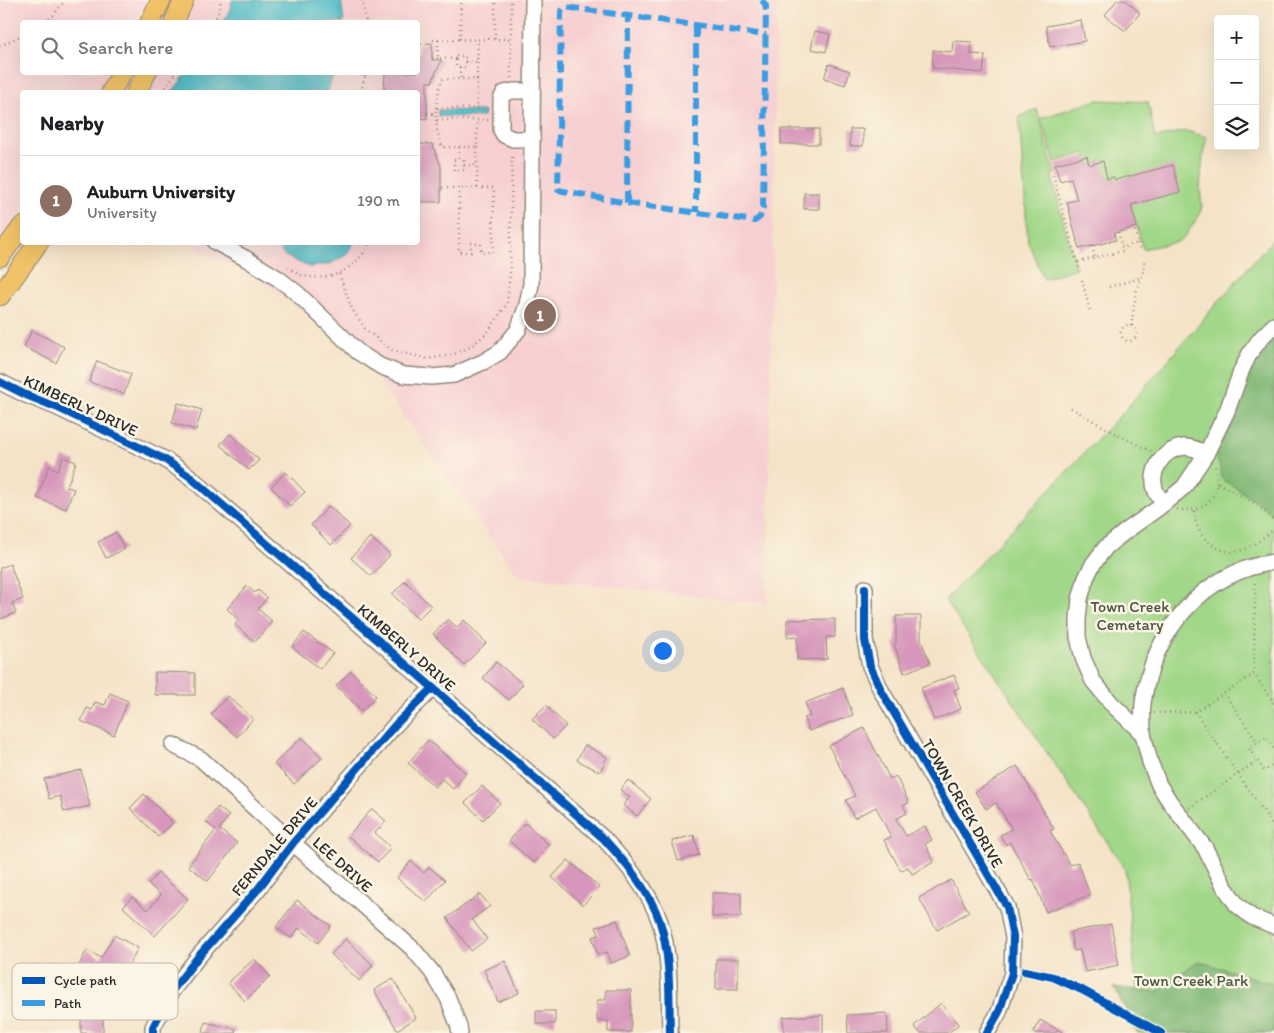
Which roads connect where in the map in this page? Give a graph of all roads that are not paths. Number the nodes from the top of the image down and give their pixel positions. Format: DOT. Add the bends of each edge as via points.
graph roads {
  1 [pos="162,0"];
  2 [pos="184,0"];
  3 [pos="533,0"];
  4 [pos="151,20"];
  5 [pos="175,20"];
  6 [pos="120,75"];
  7 [pos="145,75"];
  8 [pos="111,90"];
  9 [pos="137,90"];
  10 [pos="532,91"];
  11 [pos="532,139"];
  12 [pos="20,230"];
  13 [pos="37,245"];
  14 [pos="221,245"];
  15 [pos="0,257"];
  16 [pos="0,296"];
  17 [pos="1274,325"];
  18 [pos="0,382"];
  19 [pos="1206,454"];
  20 [pos="1165,503"];
  21 [pos="1274,562"];
  22 [pos="865,588"];
  23 [pos="433,688"];
  24 [pos="1143,734"];
  25 [pos="173,745"];
  26 [pos="293,843"];
  27 [pos="1274,926"];
  28 [pos="178,982"];
  29 [pos="157,1020"];
  30 [pos="153,1033"];
  31 [pos="460,1033"];
  32 [pos="670,1033"];
  33 [pos="987,1033"];
  1 -- 4 [label="main road"];
  2 -- 5 [label="main road"];
  3 -- 10 [label="street"];
  6 -- 8 [label="main road"];
  7 -- 9 [label="main road"];
  10 -- 11 [label="street"];
  10 -- 11 [label="street" via="513,91 501,99 501,130 504,136"];
  11 -- 14 [label="street" via="531,284 527,305 518,330 500,352 454,375 403,375 380,366 358,352 279,279"];
  12 -- 15 [label="main road"];
  13 -- 16 [label="main road"];
  17 -- 19 [label="street" via="1250,353"];
  18 -- 23 [label="street, KIMBERLY DRIVE" via="164,459 188,476"];
  19 -- 20 [label="street" via="1184,487"];
  19 -- 20 [label="street" via="1186,447 1175,449 1158,463 1154,484"];
  20 -- 24 [label="street" via="1106,547 1093,564 1080,599 1078,619 1083,658 1093,681"];
  21 -- 24 [label="street" via="1249,567 1224,578 1188,606 1172,625 1149,677 1143,704"];
  22 -- 33 [label="street, TOWN CREEK DRIVE" via="865,640 870,666 1007,907 1013,938 1012,973 1000,1012"];
  23 -- 26 [label="street, FERNDALE DRIVE" via="396,724"];
  23 -- 32 [label="street, KIMBERLY DRIVE" via="604,839 641,884 660,923 666,952"];
  24 -- 27 [label="street" via="1159,785 1205,848 1224,886 1237,905 1252,917"];
  25 -- 26 [label="street, LEE DRIVE" via="201,759"];
  26 -- 28 [label="street, FERNDALE DRIVE"];
  26 -- 31 [label="street, LEE DRIVE" via="412,949 448,998"];
  29 -- 30 [label="street, FERNDALE DRIVE"];
}
